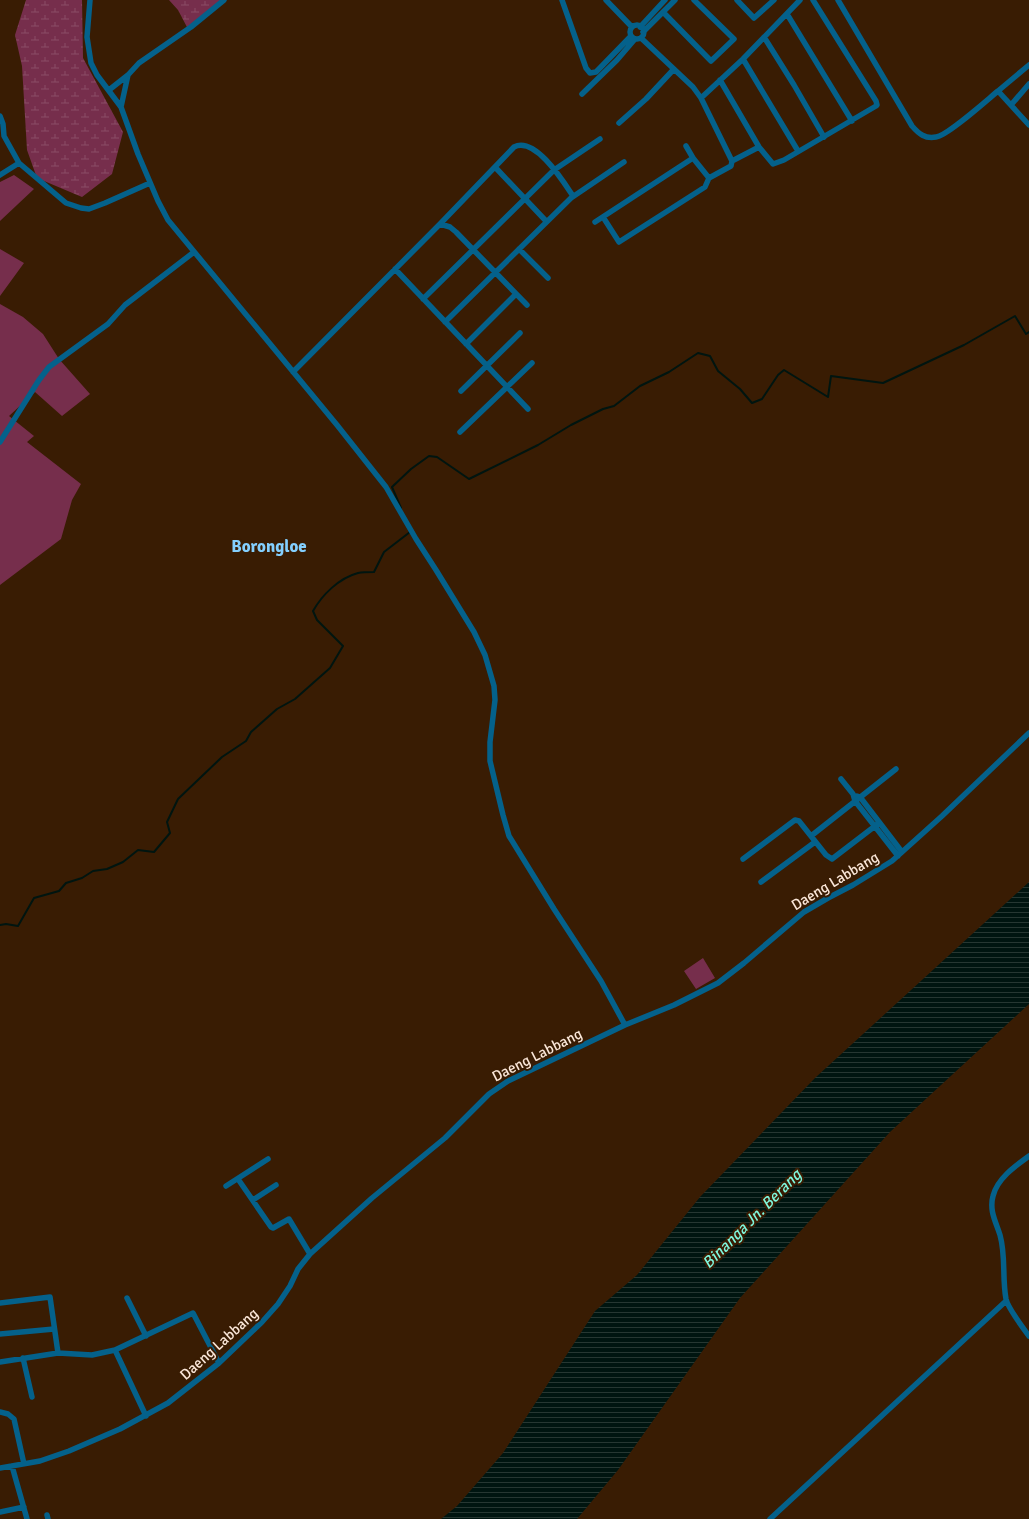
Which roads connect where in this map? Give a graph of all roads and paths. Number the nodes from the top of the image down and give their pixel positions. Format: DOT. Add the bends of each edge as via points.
graph roads {
  1 [pos="90,0"];
  2 [pos="224,0"];
  3 [pos="562,0"];
  4 [pos="606,0"];
  5 [pos="665,0"];
  6 [pos="675,0"];
  7 [pos="694,0"];
  8 [pos="736,0"];
  9 [pos="774,0"];
  10 [pos="800,0"];
  11 [pos="813,0"];
  12 [pos="838,0"];
  13 [pos="663,12"];
  14 [pos="787,14"];
  15 [pos="632,27"];
  16 [pos="638,34"];
  17 [pos="764,37"];
  18 [pos="743,59"];
  19 [pos="1029,65"];
  20 [pos="674,69"];
  21 [pos="128,75"];
  22 [pos="720,80"];
  23 [pos="1029,84"];
  24 [pos="109,90"];
  25 [pos="998,91"];
  26 [pos="582,94"];
  27 [pos="701,98"];
  28 [pos="1011,105"];
  29 [pos="121,108"];
  30 [pos="0,116"];
  31 [pos="852,121"];
  32 [pos="619,123"];
  33 [pos="1029,125"];
  34 [pos="824,137"];
  35 [pos="600,139"];
  36 [pos="686,146"];
  37 [pos="759,147"];
  38 [pos="798,151"];
  39 [pos="693,158"];
  40 [pos="732,161"];
  41 [pos="624,162"];
  42 [pos="19,163"];
  43 [pos="495,168"];
  44 [pos="554,170"];
  45 [pos="0,175"];
  46 [pos="708,178"];
  47 [pos="150,183"];
  48 [pos="573,196"];
  49 [pos="525,198"];
  50 [pos="603,217"];
  51 [pos="546,221"];
  52 [pos="596,222"];
  53 [pos="440,224"];
  54 [pos="519,248"];
  55 [pos="474,250"];
  56 [pos="194,252"];
  57 [pos="395,269"];
  58 [pos="495,272"];
  59 [pos="548,278"];
  60 [pos="516,294"];
  61 [pos="423,299"];
  62 [pos="528,305"];
  63 [pos="445,322"];
  64 [pos="520,332"];
  65 [pos="466,344"];
  66 [pos="532,363"];
  67 [pos="487,366"];
  68 [pos="293,372"];
  69 [pos="507,387"];
  70 [pos="461,391"];
  71 [pos="528,409"];
  72 [pos="460,432"];
  73 [pos="0,442"];
  74 [pos="1029,733"];
  75 [pos="896,769"];
  76 [pos="841,779"];
  77 [pos="857,799"];
  78 [pos="876,824"];
  79 [pos="811,836"];
  80 [pos="815,842"];
  81 [pos="900,854"];
  82 [pos="743,859"];
  83 [pos="761,882"];
  84 [pos="625,1025"];
  85 [pos="1029,1156"];
  86 [pos="268,1159"];
  87 [pos="238,1179"];
  88 [pos="276,1185"];
  89 [pos="226,1186"];
  90 [pos="253,1200"];
  91 [pos="310,1254"];
  92 [pos="127,1298"];
  93 [pos="1006,1301"];
  94 [pos="0,1303"];
  95 [pos="54,1329"];
  96 [pos="0,1334"];
  97 [pos="146,1336"];
  98 [pos="1029,1336"];
  99 [pos="115,1350"];
  100 [pos="58,1353"];
  101 [pos="23,1358"];
  102 [pos="0,1362"];
  103 [pos="219,1363"];
  104 [pos="32,1396"];
  105 [pos="0,1412"];
  106 [pos="146,1416"];
  107 [pos="24,1464"];
  108 [pos="12,1466"];
  109 [pos="0,1468"];
  110 [pos="24,1507"];
  111 [pos="0,1512"];
  112 [pos="27,1519"];
  113 [pos="770,1519"];
  1 -- 24 [label="street" via="87,36 89,56 93,69"];
  2 -- 21 [label="street" via="191,27 139,63"];
  3 -- 16 [label="street" via="590,73 596,72"];
  4 -- 15 [label="street"];
  5 -- 16 [label="street"];
  6 -- 13 [label="street"];
  7 -- 13 [label="street" via="734,39 711,61"];
  8 -- 9 [label="street" via="754,18"];
  10 -- 14 [label="street"];
  11 -- 31 [label="street" via="877,105"];
  12 -- 25 [label="street" via="912,126 921,136 932,138 943,135"];
  13 -- 16 [label="street"];
  14 -- 17 [label="street"];
  14 -- 31 [label="street"];
  15 -- 16 [label="street" via="630,30"];
  15 -- 16 [label="street" via="638,26"];
  16 -- 20 [label="street"];
  16 -- 26 [label="street" via="617,60"];
  17 -- 18 [label="street"];
  17 -- 34 [label="street"];
  18 -- 22 [label="street"];
  18 -- 38 [label="street"];
  19 -- 25 [label="street"];
  20 -- 27 [label="street"];
  20 -- 32 [label="street"];
  21 -- 24 [label="street"];
  21 -- 29 [label="street"];
  22 -- 27 [label="street"];
  22 -- 37 [label="street"];
  23 -- 28 [label="street"];
  24 -- 29 [label="street"];
  25 -- 28 [label="street"];
  27 -- 40 [label="street"];
  28 -- 33 [label="street"];
  29 -- 47 [label="street"];
  30 -- 42 [label="street" via="4,136"];
  31 -- 34 [label="street"];
  34 -- 38 [label="street"];
  35 -- 44 [label="street"];
  36 -- 39 [label="street"];
  37 -- 38 [label="street" via="773,164"];
  37 -- 40 [label="street"];
  39 -- 46 [label="street"];
  39 -- 50 [label="street"];
  40 -- 46 [label="street" via="731,166"];
  41 -- 48 [label="street"];
  42 -- 45 [label="street"];
  42 -- 47 [label="street" via="66,203 81,208 97,206"];
  43 -- 44 [label="street" via="514,148 525,145 538,152"];
  43 -- 49 [label="street"];
  43 -- 53 [label="street"];
  44 -- 48 [label="street"];
  44 -- 49 [label="street"];
  46 -- 50 [label="street" via="705,187 619,242"];
  47 -- 56 [label="street" via="168,220"];
  48 -- 51 [label="street"];
  49 -- 51 [label="street"];
  49 -- 55 [label="street"];
  50 -- 52 [label="street"];
  51 -- 54 [label="street"];
  53 -- 55 [label="street" via="450,227"];
  53 -- 57 [label="street"];
  54 -- 58 [label="street"];
  54 -- 59 [label="street"];
  55 -- 58 [label="street"];
  55 -- 61 [label="street"];
  56 -- 68 [label="street"];
  56 -- 73 [label="street" via="125,305 108,324 49,367"];
  57 -- 61 [label="street"];
  57 -- 68 [label="street"];
  58 -- 60 [label="street"];
  58 -- 63 [label="street"];
  60 -- 62 [label="street"];
  60 -- 65 [label="street"];
  61 -- 63 [label="street"];
  63 -- 65 [label="street"];
  64 -- 67 [label="street"];
  65 -- 67 [label="street"];
  66 -- 69 [label="street"];
  67 -- 69 [label="street"];
  67 -- 70 [label="street"];
  68 -- 84 [label="street" via="386,487 483,649 494,686 495,700 490,760 510,836 550,904 601,981"];
  69 -- 71 [label="street"];
  69 -- 72 [label="street"];
  74 -- 81 [label="street, Daeng Labbang"];
  75 -- 77 [label="street"];
  76 -- 77 [label="street"];
  77 -- 78 [label="street"];
  77 -- 79 [label="street"];
  78 -- 80 [label="street" via="832,859"];
  78 -- 81 [label="street"];
  79 -- 80 [label="street"];
  79 -- 82 [label="street" via="799,821 795,820"];
  80 -- 83 [label="street"];
  81 -- 84 [label="street, Daeng Labbang" via="853,886 810,908 718,983"];
  84 -- 91 [label="street, Daeng Labbang" via="508,1081 489,1094 441,1141"];
  85 -- 93 [label="street" via="1004,1177 993,1196 992,1211 1003,1254"];
  86 -- 87 [label="street"];
  87 -- 89 [label="street"];
  87 -- 90 [label="street"];
  88 -- 90 [label="street"];
  90 -- 91 [label="street" via="271,1227 289,1219"];
  91 -- 103 [label="street, Daeng Labbang" via="298,1269 278,1304"];
  92 -- 97 [label="street"];
  93 -- 98 [label="street"];
  93 -- 113 [label="street"];
  94 -- 95 [label="street" via="50,1297"];
  95 -- 96 [label="street"];
  95 -- 100 [label="street"];
  97 -- 99 [label="street"];
  97 -- 103 [label="street" via="193,1313"];
  99 -- 100 [label="street" via="92,1354"];
  99 -- 106 [label="street"];
  100 -- 101 [label="street"];
  101 -- 102 [label="street"];
  101 -- 104 [label="street"];
  103 -- 106 [label="street, Daeng Labbang" via="177,1396"];
  105 -- 107 [label="street" via="14,1419"];
  106 -- 107 [label="street, Daeng Labbang" via="69,1451"];
  107 -- 108 [label="street, Daeng Labbang"];
  108 -- 109 [label="street, Daeng Labbang"];
  108 -- 110 [label="street"];
  110 -- 111 [label="street"];
  110 -- 112 [label="street"];
}
